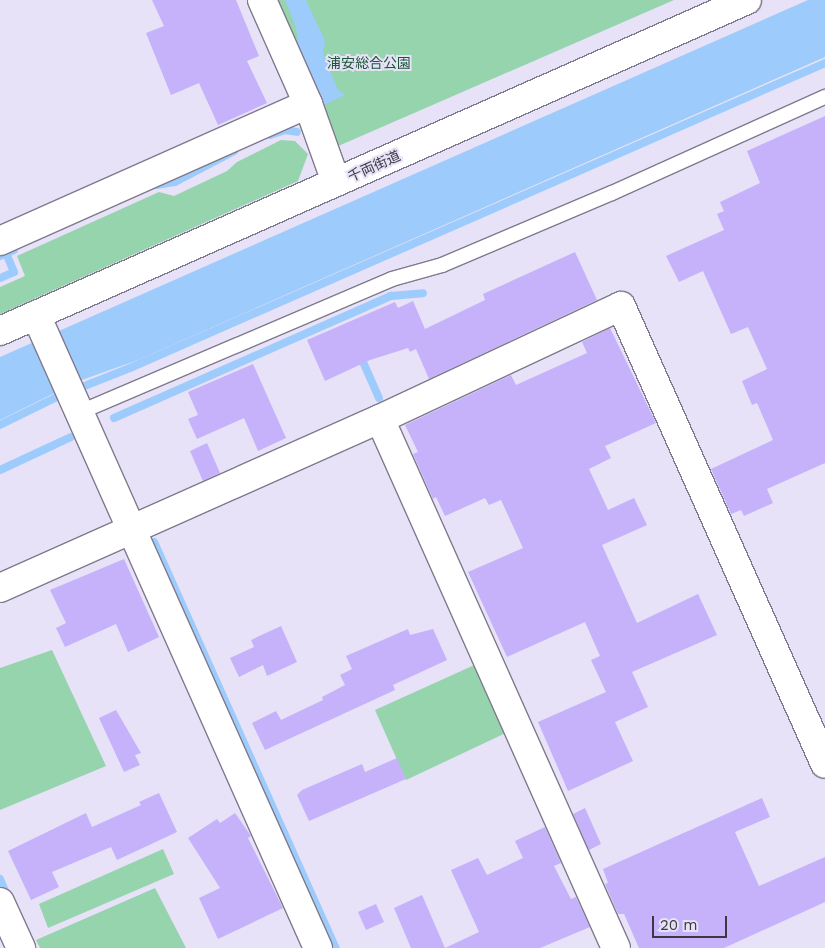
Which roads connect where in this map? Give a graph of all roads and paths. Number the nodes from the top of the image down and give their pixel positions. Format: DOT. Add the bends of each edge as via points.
graph roads {
  1 [pos="262,0"];
  2 [pos="747,0"];
  3 [pos="825,97"];
  4 [pos="308,104"];
  5 [pos="336,182"];
  6 [pos="0,241"];
  7 [pos="40,323"];
  8 [pos="0,331"];
  9 [pos="75,407"];
  10 [pos="380,419"];
  11 [pos="131,528"];
  12 [pos="0,588"];
  13 [pos="825,764"];
  14 [pos="0,902"];
  15 [pos="21,948"];
  16 [pos="318,948"];
  17 [pos="616,948"];
  1 -- 4 [label="street"];
  2 -- 5 [label="street, 千両街道"];
  3 -- 9 [label="lane" via="442,265 392,279"];
  4 -- 5 [label="street"];
  4 -- 6 [label="street"];
  5 -- 7 [label="street, 千両街道"];
  7 -- 8 [label="street, 千両街道"];
  7 -- 9 [label="street"];
  9 -- 11 [label="street"];
  10 -- 11 [label="street"];
  10 -- 13 [label="street" via="621,306"];
  10 -- 17 [label="street"];
  11 -- 12 [label="street"];
  11 -- 16 [label="street"];
  14 -- 15 [label="street"];
}
